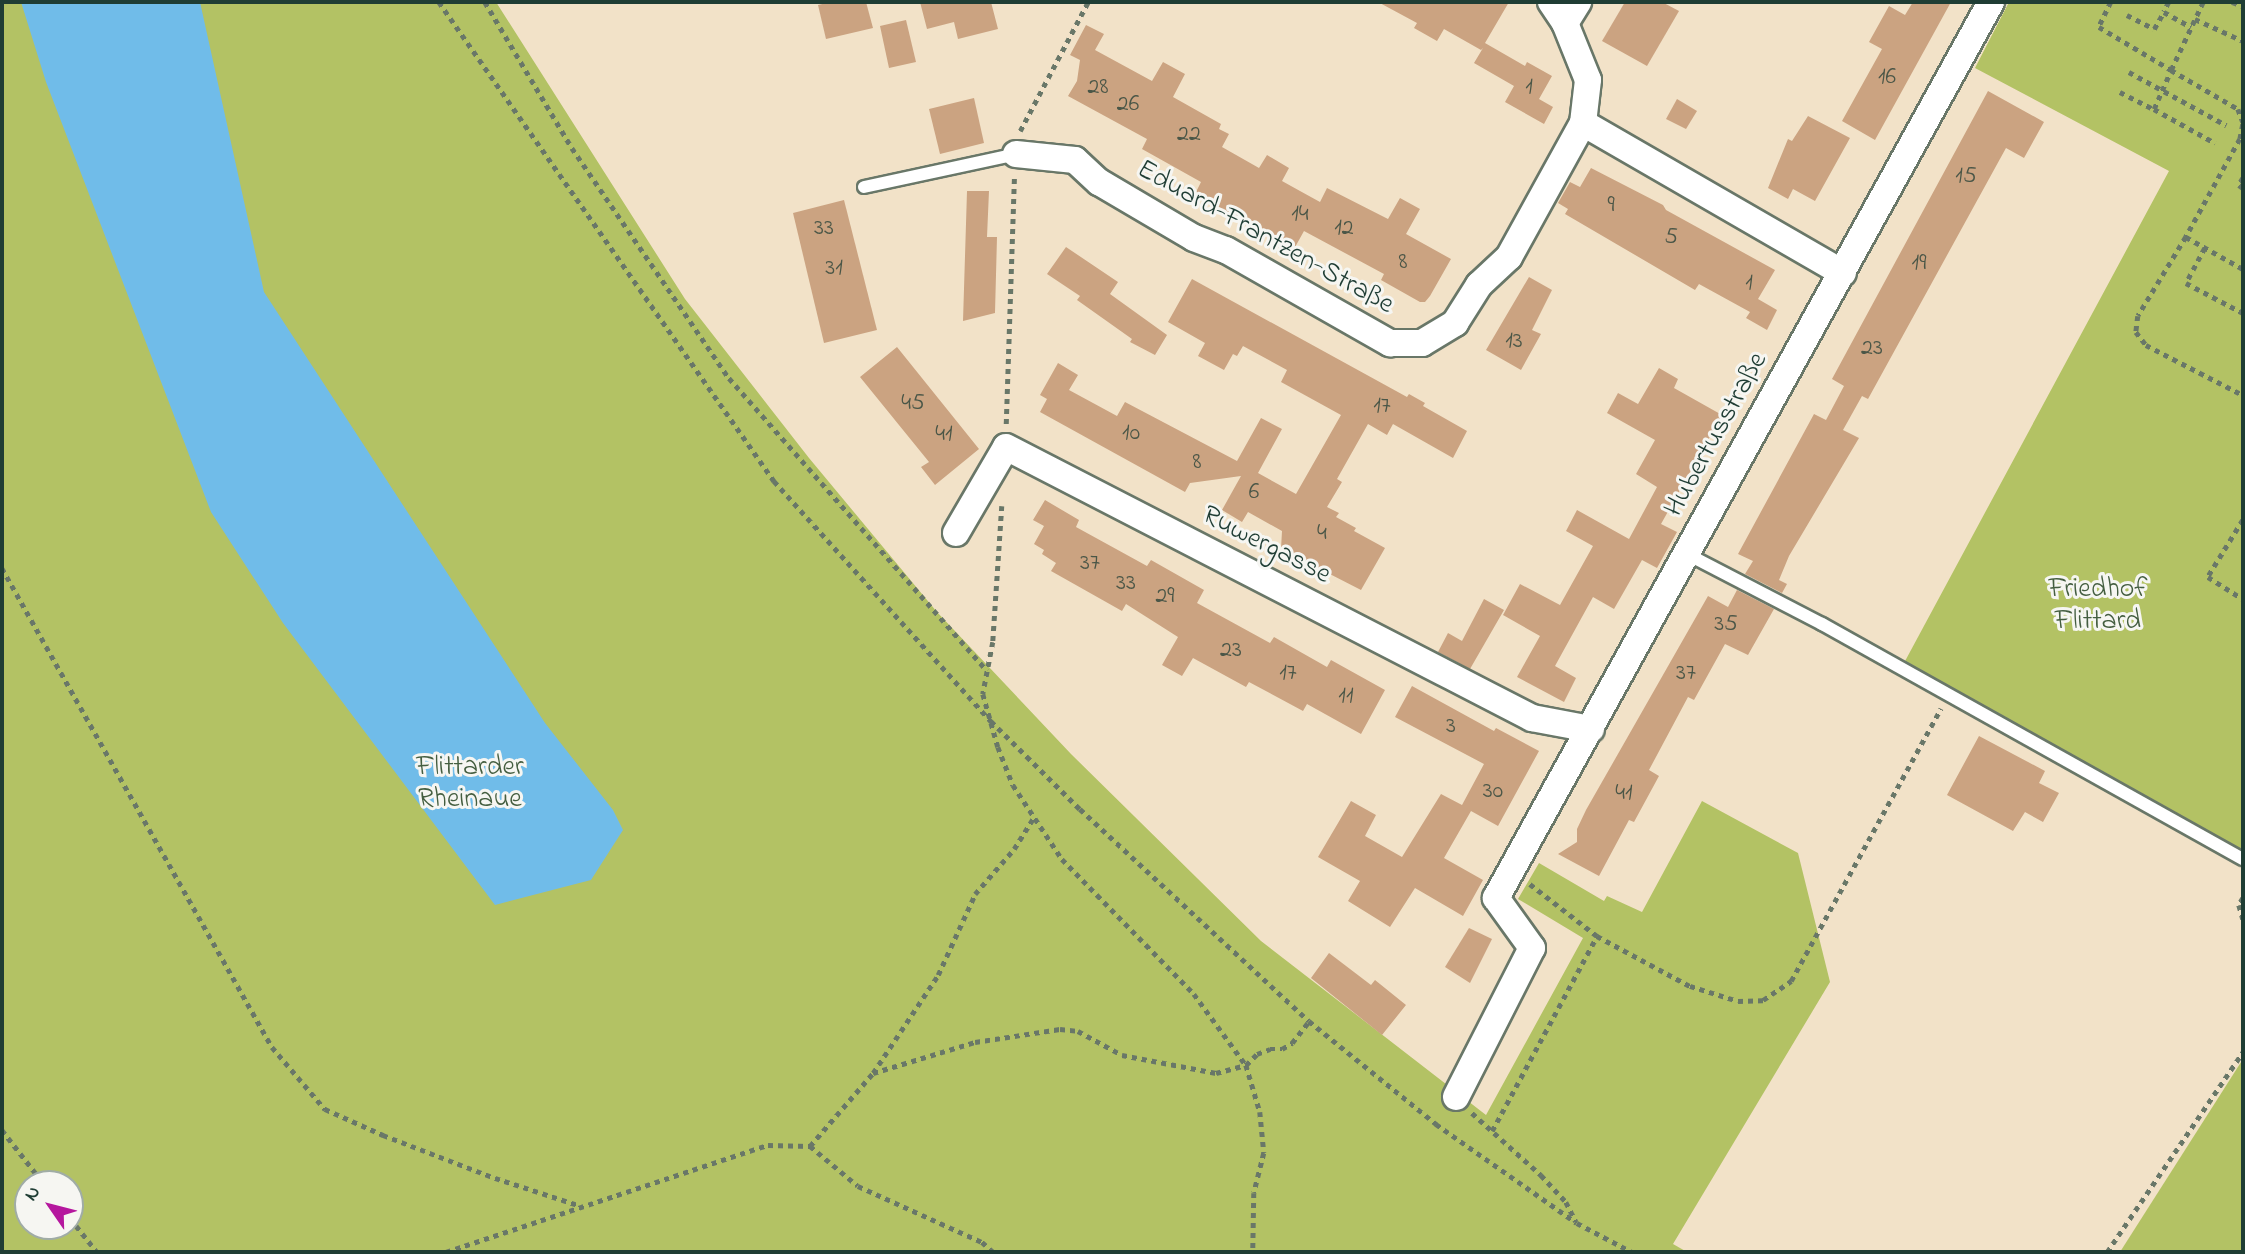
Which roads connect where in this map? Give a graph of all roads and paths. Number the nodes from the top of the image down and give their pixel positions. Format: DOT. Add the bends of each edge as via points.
graph roads {
  1 [pos="439,2"];
  2 [pos="485,2"];
  3 [pos="1087,2"];
  4 [pos="1992,2"];
  5 [pos="2111,2"];
  6 [pos="2169,2"];
  7 [pos="2203,2"];
  8 [pos="2232,2"];
  9 [pos="2243,6"];
  10 [pos="1565,9"];
  11 [pos="2164,12"];
  12 [pos="2127,15"];
  13 [pos="2194,19"];
  14 [pos="2191,27"];
  15 [pos="2243,41"];
  16 [pos="2171,70"];
  17 [pos="2129,72"];
  18 [pos="2162,91"];
  19 [pos="2120,92"];
  20 [pos="2154,109"];
  21 [pos="1583,123"];
  22 [pos="2243,123"];
  23 [pos="2226,125"];
  24 [pos="2242,140"];
  25 [pos="2215,143"];
  26 [pos="1016,154"];
  27 [pos="2243,178"];
  28 [pos="864,187"];
  29 [pos="2243,187"];
  30 [pos="2186,237"];
  31 [pos="2205,248"];
  32 [pos="2243,269"];
  33 [pos="1843,274"];
  34 [pos="2243,311"];
  35 [pos="2243,395"];
  36 [pos="1006,447"];
  37 [pos="1002,503"];
  38 [pos="2243,520"];
  39 [pos="956,533"];
  40 [pos="1687,554"];
  41 [pos="2,568"];
  42 [pos="2243,599"];
  43 [pos="988,672"];
  44 [pos="1951,695"];
  45 [pos="991,721"];
  46 [pos="1591,729"];
  47 [pos="1033,819"];
  48 [pos="2243,859"];
  49 [pos="1517,862"];
  50 [pos="2243,898"];
  51 [pos="2243,919"];
  52 [pos="1597,936"];
  53 [pos="1309,1021"];
  54 [pos="2243,1052"];
  55 [pos="1246,1065"];
  56 [pos="873,1073"];
  57 [pos="1456,1097"];
  58 [pos="2,1130"];
  59 [pos="1492,1131"];
  60 [pos="810,1146"];
  61 [pos="33,1170"];
  62 [pos="581,1206"];
  63 [pos="1577,1223"];
  64 [pos="84,1236"];
  65 [pos="97,1252"];
  66 [pos="446,1252"];
  67 [pos="993,1252"];
  68 [pos="1253,1252"];
  69 [pos="1632,1252"];
  70 [pos="2107,1252"];
  1 -- 45 [label="path" via="774,481"];
  2 -- 43 [label="path" via="572,148 729,378"];
  3 -- 26 [label="path" via="1021,123"];
  4 -- 33 [label="street, Hubertusstraße"];
  5 -- 16 [label="path" via="2099,27"];
  6 -- 11 [label="path"];
  7 -- 13 [label="path"];
  8 -- 9 [label="path"];
  10 -- 21 [label="street" via="1588,80"];
  11 -- 12 [label="path" via="2154,29"];
  11 -- 14 [label="path"];
  13 -- 14 [label="path"];
  13 -- 15 [label="path"];
  14 -- 16 [label="path"];
  16 -- 18 [label="path"];
  16 -- 22 [label="path" via="2238,109"];
  17 -- 18 [label="path"];
  18 -- 20 [label="path"];
  18 -- 23 [label="path"];
  19 -- 20 [label="path"];
  20 -- 25 [label="path"];
  21 -- 26 [label="street, Eduard-Frantzen-Straße" via="1509,257 1479,285 1455,323 1422,343 1390,343 1226,250 1194,238 1099,182 1075,160"];
  21 -- 33 [label="street"];
  22 -- 24 [label="path"];
  24 -- 30 [label="path"];
  26 -- 28 [label="lane"];
  26 -- 36 [label="path"];
  27 -- 29 [label="path" via="2239,185"];
  30 -- 31 [label="path"];
  30 -- 35 [label="path" via="2138,316 2136,332 2146,345"];
  31 -- 32 [label="path"];
  31 -- 34 [label="path" via="2186,283"];
  33 -- 40 [label="street, Hubertusstraße"];
  36 -- 39 [label="street"];
  36 -- 46 [label="street, Ruwergasse" via="1532,718"];
  37 -- 43 [label="path"];
  38 -- 42 [label="path" via="2208,578"];
  40 -- 44 [label="lane"];
  40 -- 46 [label="street, Hubertusstraße"];
  41 -- 62 [label="path" via="272,1047 325,1109 495,1178"];
  43 -- 45 [label="path" via="983,694"];
  44 -- 48 [label="lane"];
  44 -- 52 [label="path" via="1791,981 1763,1000 1738,1001 1690,986"];
  45 -- 47 [label="path" via="1013,785"];
  45 -- 53 [label="path"];
  46 -- 49 [label="street, Hubertusstraße"];
  47 -- 55 [label="path" via="1062,859 1194,994"];
  47 -- 56 [label="path" via="975,894 938,975"];
  49 -- 52 [label="path" via="1531,886"];
  49 -- 57 [label="street, Hubertusstraße" via="1496,898 1532,948"];
  50 -- 51 [label="path" via="2239,905"];
  52 -- 59 [label="path"];
  53 -- 55 [label="path" via="1292,1043 1257,1054"];
  53 -- 63 [label="path" via="1436,1124"];
  54 -- 70 [label="path"];
  55 -- 56 [label="path" via="1216,1073 1155,1063 1122,1055 1078,1031 1060,1029 975,1041"];
  55 -- 68 [label="path" via="1265,1153 1254,1193"];
  56 -- 60 [label="path"];
  57 -- 59 [label="path"];
  58 -- 61 [label="path"];
  59 -- 63 [label="path" via="1566,1202"];
  60 -- 62 [label="path" via="768,1145"];
  60 -- 67 [label="path" via="858,1186 982,1242"];
  62 -- 66 [label="path"];
  63 -- 69 [label="path"];
  64 -- 65 [label="path"];
}
